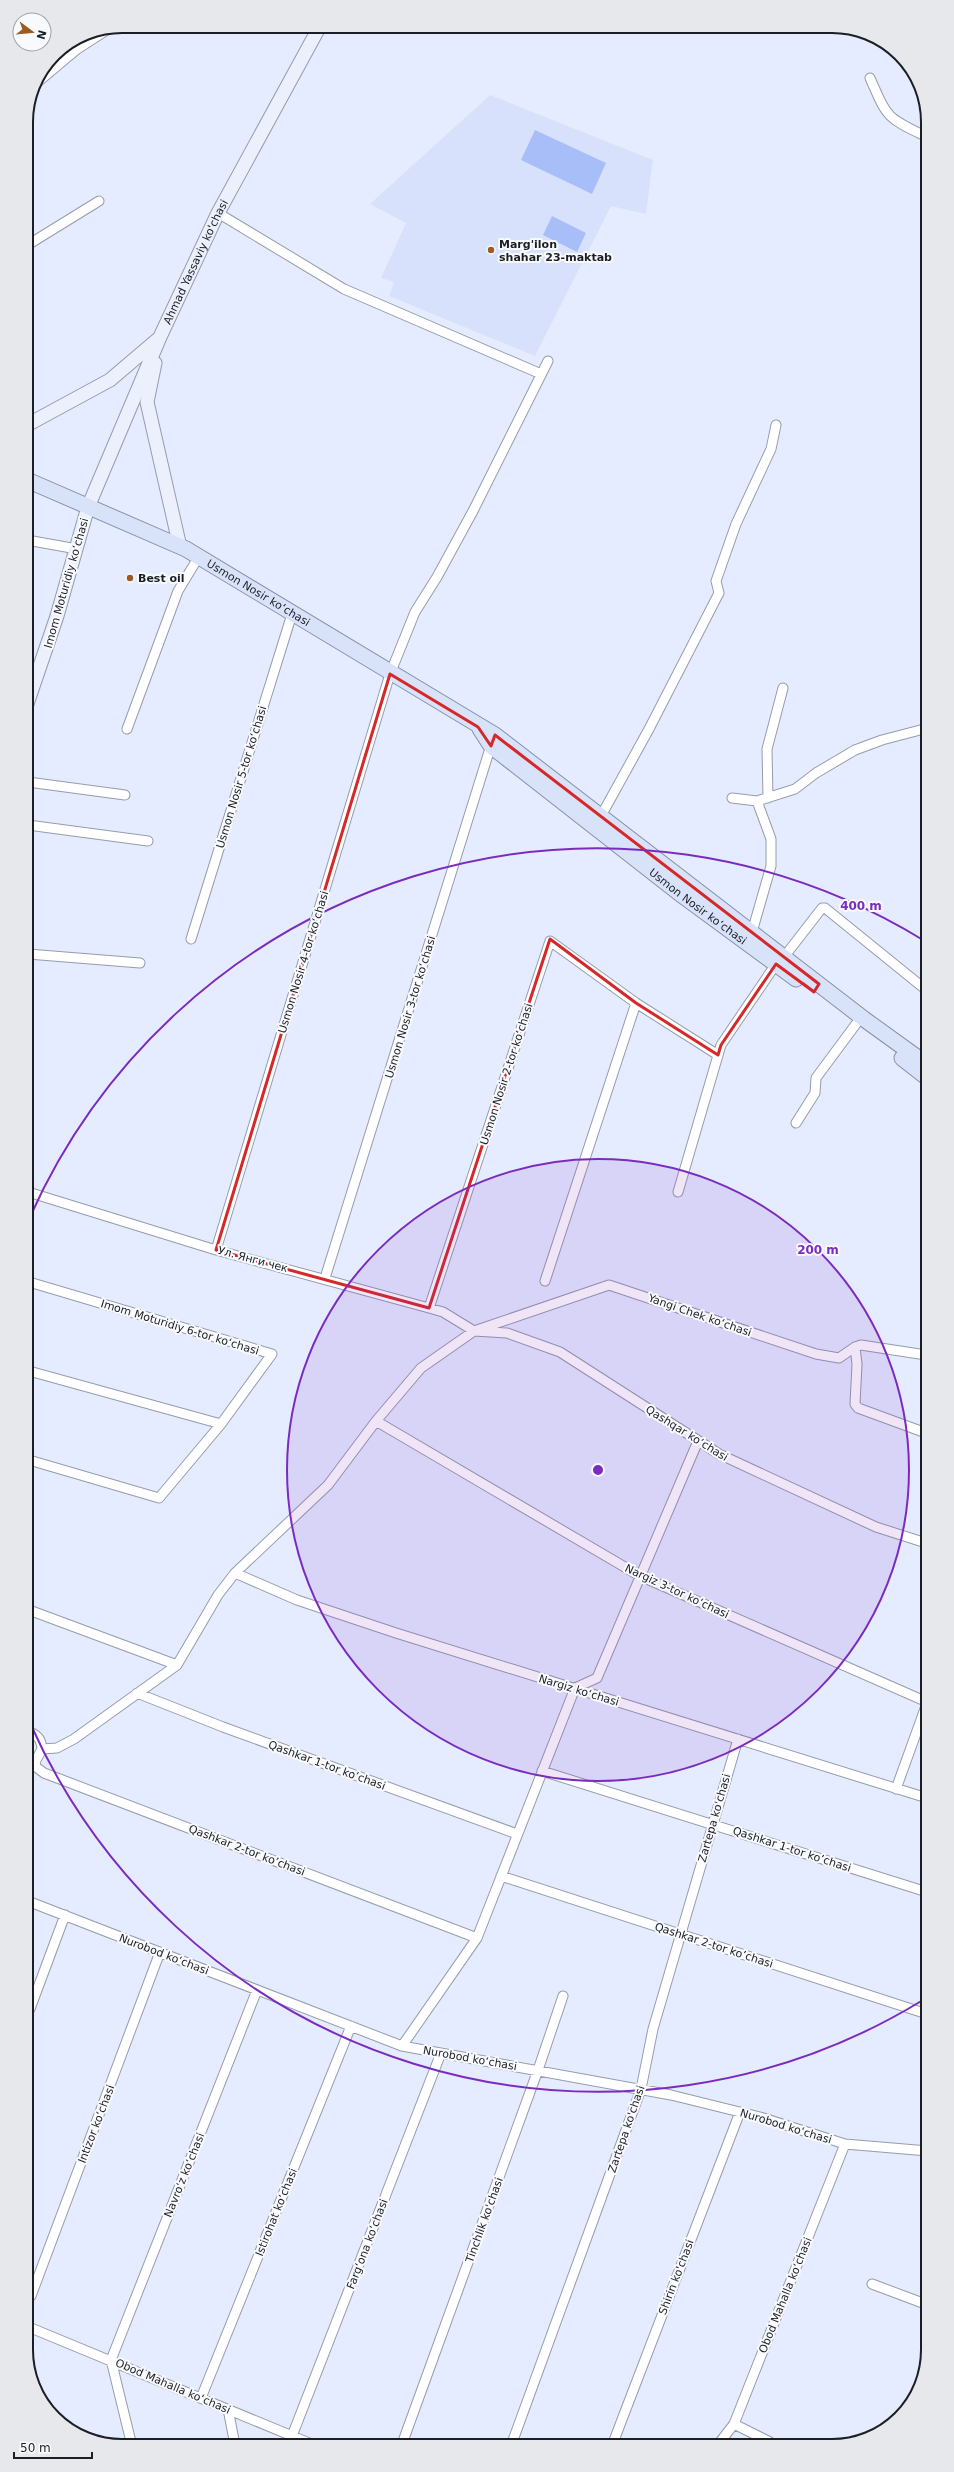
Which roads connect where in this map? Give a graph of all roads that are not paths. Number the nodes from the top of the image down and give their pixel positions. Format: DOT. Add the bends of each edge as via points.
graph roads {
  1 [pos="316,33"];
  2 [pos="96,37"];
  3 [pos="46,75"];
  4 [pos="870,78"];
  5 [pos="921,134"];
  6 [pos="99,201"];
  7 [pos="218,213"];
  8 [pos="33,242"];
  9 [pos="160,337"];
  10 [pos="548,361"];
  11 [pos="541,374"];
  12 [pos="33,422"];
  13 [pos="776,425"];
  14 [pos="33,483"];
  15 [pos="88,507"];
  16 [pos="33,541"];
  17 [pos="180,547"];
  18 [pos="77,548"];
  19 [pos="198,558"];
  20 [pos="292,614"];
  21 [pos="33,668"];
  22 [pos="390,674"];
  23 [pos="783,688"];
  24 [pos="127,729"];
  25 [pos="921,730"];
  26 [pos="493,741"];
  27 [pos="33,783"];
  28 [pos="125,795"];
  29 [pos="732,798"];
  30 [pos="768,798"];
  31 [pos="758,802"];
  32 [pos="601,816"];
  33 [pos="33,826"];
  34 [pos="148,841"];
  35 [pos="752,932"];
  36 [pos="191,939"];
  37 [pos="33,954"];
  38 [pos="780,961"];
  39 [pos="140,963"];
  40 [pos="921,986"];
  41 [pos="817,988"];
  42 [pos="636,1003"];
  43 [pos="856,1024"];
  44 [pos="718,1055"];
  45 [pos="921,1060"];
  46 [pos="921,1073"];
  47 [pos="796,1123"];
  48 [pos="678,1192"];
  49 [pos="33,1194"];
  50 [pos="216,1250"];
  51 [pos="325,1278"];
  52 [pos="545,1281"];
  53 [pos="33,1283"];
  54 [pos="429,1308"];
  55 [pos="474,1331"];
  56 [pos="855,1347"];
  57 [pos="921,1354"];
  58 [pos="33,1372"];
  59 [pos="376,1421"];
  60 [pos="221,1424"];
  61 [pos="921,1431"];
  62 [pos="698,1441"];
  63 [pos="33,1461"];
  64 [pos="921,1541"];
  65 [pos="234,1573"];
  66 [pos="640,1576"];
  67 [pos="33,1611"];
  68 [pos="177,1665"];
  69 [pos="575,1688"];
  70 [pos="137,1693"];
  71 [pos="921,1700"];
  72 [pos="921,1720"];
  73 [pos="33,1733"];
  74 [pos="738,1739"];
  75 [pos="42,1749"];
  76 [pos="542,1771"];
  77 [pos="896,1789"];
  78 [pos="921,1796"];
  79 [pos="712,1824"];
  80 [pos="517,1834"];
  81 [pos="501,1876"];
  82 [pos="921,1890"];
  83 [pos="33,1903"];
  84 [pos="65,1915"];
  85 [pos="680,1934"];
  86 [pos="477,1938"];
  87 [pos="160,1952"];
  88 [pos="257,1990"];
  89 [pos="563,1996"];
  90 [pos="33,2001"];
  91 [pos="921,2012"];
  92 [pos="351,2026"];
  93 [pos="402,2046"];
  94 [pos="441,2053"];
  95 [pos="538,2070"];
  96 [pos="641,2089"];
  97 [pos="740,2112"];
  98 [pos="845,2144"];
  99 [pos="921,2150"];
  100 [pos="872,2284"];
  101 [pos="33,2291"];
  102 [pos="921,2302"];
  103 [pos="33,2329"];
  104 [pos="110,2360"];
  105 [pos="201,2398"];
  106 [pos="228,2409"];
  107 [pos="734,2424"];
  108 [pos="292,2436"];
  109 [pos="130,2439"];
  110 [pos="234,2439"];
  111 [pos="300,2439"];
  112 [pos="404,2439"];
  113 [pos="513,2439"];
  114 [pos="615,2439"];
  115 [pos="722,2439"];
  116 [pos="764,2439"];
  1 -- 7 [label="main road, Ahmad Yassaviy ko'chasi"];
  2 -- 3 [label="street"];
  4 -- 5 [label="street" via="884,111"];
  6 -- 8 [label="street"];
  7 -- 9 [label="main road, Ahmad Yassaviy ko'chasi"];
  7 -- 11 [label="street" via="344,289"];
  9 -- 12 [label="main road" via="110,380"];
  9 -- 15 [label="main road, Ahmad Yassaviy ko'chasi"];
  9 -- 17 [label="main road" via="147,402"];
  10 -- 11 [label="street, Usmon Nosir 4-tor koʻchasi"];
  11 -- 22 [label="street, Usmon Nosir 4-tor koʻchasi" via="473,511 415,612"];
  13 -- 32 [label="street" via="771,449 736,524 716,581 719,593 649,730"];
  14 -- 15 [label="main road, Usmon Nosir ko‘chasi"];
  15 -- 17 [label="main road, Usmon Nosir ko‘chasi"];
  15 -- 18 [label="main road, Imom Moturidiy koʻchasi"];
  16 -- 18 [label="street"];
  17 -- 19 [label="main road, Usmon Nosir ko‘chasi"];
  18 -- 21 [label="main road, Imom Moturidiy koʻchasi"];
  19 -- 20 [label="main road, Usmon Nosir ko‘chasi"];
  19 -- 24 [label="street" via="178,591"];
  20 -- 22 [label="main road, Usmon Nosir ko‘chasi"];
  20 -- 36 [label="street, Usmon Nosir 5-tor koʻchasi"];
  22 -- 26 [label="main road, Usmon Nosir ko‘chasi" via="478,727"];
  22 -- 50 [label="street, Usmon Nosir 4-tor koʻchasi"];
  23 -- 30 [label="street" via="767,750"];
  25 -- 30 [label="street" via="855,750 795,789"];
  26 -- 32 [label="main road, Usmon Nosir ko‘chasi"];
  26 -- 38 [label="main road, Usmon Nosir ko‘chasi" via="683,896"];
  26 -- 51 [label="street, Usmon Nosir 3-tor koʻchasi"];
  27 -- 28 [label="street"];
  29 -- 31 [label="street"];
  30 -- 31 [label="street"];
  31 -- 35 [label="street" via="771,839 771,866"];
  32 -- 35 [label="main road, Usmon Nosir ko‘chasi"];
  33 -- 34 [label="street"];
  35 -- 38 [label="main road, Usmon Nosir ko‘chasi"];
  37 -- 39 [label="street"];
  38 -- 40 [label="street" via="823,908"];
  38 -- 41 [label="main road, Usmon Nosir ko‘chasi"];
  38 -- 44 [label="street" via="721,1045"];
  41 -- 43 [label="main road, Usmon Nosir ko‘chasi"];
  41 -- 45 [label="main road, Usmon Nosir ko‘chasi"];
  42 -- 44 [label="street, Usmon Nosir 2-tor koʻchasi"];
  42 -- 52 [label="street"];
  42 -- 54 [label="street, Usmon Nosir 2-tor koʻchasi" via="550,941"];
  43 -- 46 [label="main road, Usmon Nosir ko‘chasi"];
  43 -- 47 [label="street" via="816,1078 815,1093"];
  44 -- 48 [label="street"];
  49 -- 50 [label="street, Ул. Янги чек"];
  50 -- 51 [label="street, Ул. Янги чек"];
  51 -- 54 [label="street, Ул. Янги чек"];
  53 -- 60 [label="street, Imom Moturidiy 6-tor koʻchasi" via="272,1354"];
  54 -- 55 [label="street, Ул. Янги чек" via="443,1312"];
  55 -- 56 [label="street, Yangi Chek koʻchasi" via="609,1285 816,1354 839,1358"];
  55 -- 59 [label="street, Yangi Chek koʻchasi" via="421,1368"];
  55 -- 62 [label="street, Qashqar koʻchasi" via="507,1332 560,1352"];
  56 -- 57 [label="street" via="872,1346"];
  56 -- 61 [label="street" via="855,1404 858,1408"];
  58 -- 60 [label="street"];
  59 -- 65 [label="street, Yangi Chek koʻchasi" via="328,1486"];
  59 -- 66 [label="street, Nargiz 3-tor koʻchasi"];
  60 -- 63 [label="street, Imom Moturidiy 6-tor koʻchasi" via="159,1498"];
  62 -- 64 [label="street, Qashqar koʻchasi" via="719,1454 876,1527"];
  62 -- 66 [label="street"];
  65 -- 68 [label="street, Yangi Chek koʻchasi" via="218,1595"];
  65 -- 69 [label="street, Nargiz koʻchasi" via="297,1600"];
  66 -- 69 [label="street" via="597,1678"];
  66 -- 71 [label="street, Nargiz 3-tor koʻchasi"];
  67 -- 68 [label="street"];
  68 -- 70 [label="street"];
  69 -- 74 [label="street, Nargiz koʻchasi"];
  69 -- 76 [label="street"];
  70 -- 75 [label="street" via="74,1739 57,1748"];
  70 -- 80 [label="street, Qashkar 1-tor koʼchasi"];
  72 -- 77 [label="street, Nargiz 3-tor koʻchasi"];
  73 -- 75 [label="street" via="41,1741"];
  74 -- 77 [label="street, Nargiz koʻchasi"];
  74 -- 79 [label="street, Zartepa ko'chasi"];
  75 -- 86 [label="street, Qashkar 2-tor koʼchasi" via="35,1762 36,1767 44,1773"];
  76 -- 79 [label="street, Qashkar 1-tor koʼchasi"];
  76 -- 80 [label="street"];
  77 -- 78 [label="street, Nargiz koʻchasi"];
  79 -- 82 [label="street, Qashkar 1-tor koʼchasi"];
  79 -- 85 [label="street, Zartepa ko'chasi"];
  80 -- 81 [label="street"];
  81 -- 85 [label="street, Qashkar 2-tor koʼchasi"];
  81 -- 86 [label="street"];
  83 -- 84 [label="street, Nurobod koʻchasi"];
  84 -- 87 [label="street, Nurobod koʻchasi"];
  84 -- 90 [label="street"];
  85 -- 91 [label="street, Qashkar 2-tor koʼchasi"];
  85 -- 96 [label="street, Zartepa ko'chasi" via="653,2029"];
  86 -- 93 [label="street"];
  87 -- 88 [label="street, Nurobod koʻchasi"];
  87 -- 101 [label="street, Intizor koʻchasi"];
  88 -- 92 [label="street, Nurobod koʻchasi"];
  88 -- 104 [label="street, Navro‘z ko‘chasi"];
  89 -- 95 [label="street, Tinchlik ko'chasi"];
  92 -- 93 [label="street, Nurobod koʻchasi"];
  92 -- 105 [label="street, Istirohat ko‘chasi"];
  93 -- 94 [label="street, Nurobod koʻchasi"];
  94 -- 95 [label="street, Nurobod koʻchasi"];
  94 -- 108 [label="street, Farg‘ona ko‘chasi"];
  95 -- 96 [label="street, Nurobod koʻchasi"];
  95 -- 112 [label="street, Tinchlik ko'chasi"];
  96 -- 97 [label="street, Nurobod koʻchasi"];
  96 -- 113 [label="street, Zartepa ko'chasi"];
  97 -- 98 [label="street, Nurobod koʻchasi"];
  97 -- 114 [label="street, Shirin ko'chasi"];
  98 -- 99 [label="street, Nurobod koʻchasi"];
  98 -- 107 [label="street, Obod Mahalla ko‘chasi"];
  100 -- 102 [label="street"];
  103 -- 104 [label="street, Obod Mahalla ko‘chasi"];
  104 -- 105 [label="street, Obod Mahalla ko‘chasi"];
  104 -- 109 [label="street"];
  105 -- 106 [label="street, Obod Mahalla ko‘chasi"];
  106 -- 108 [label="street, Obod Mahalla ko‘chasi"];
  106 -- 110 [label="street"];
  107 -- 115 [label="street, Obod Mahalla ko‘chasi"];
  107 -- 116 [label="street"];
  108 -- 111 [label="street, Obod Mahalla ko‘chasi"];
}
